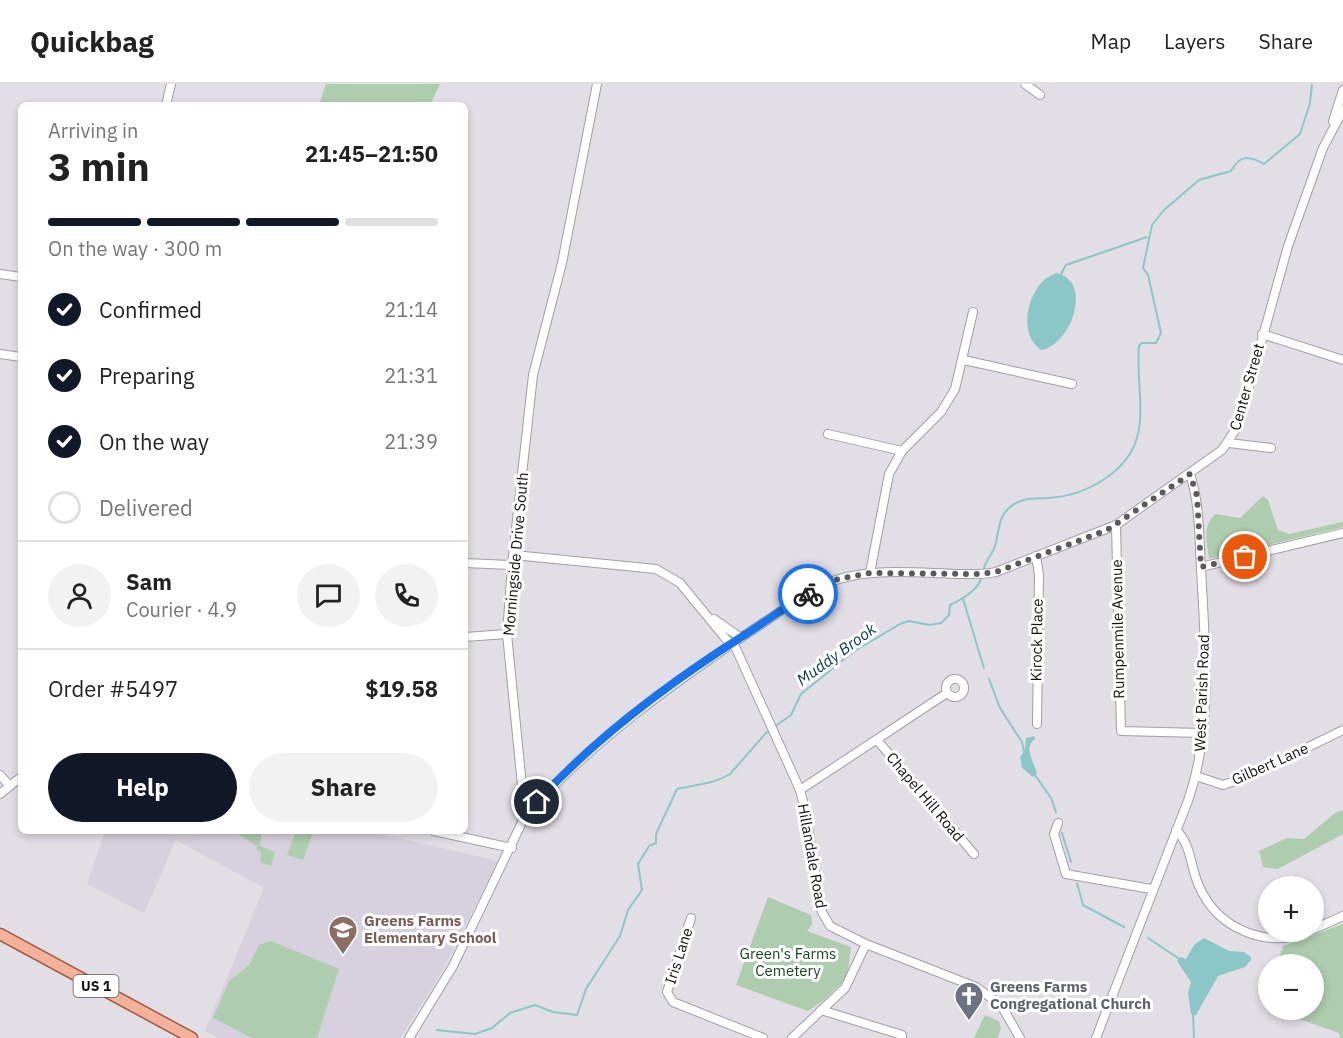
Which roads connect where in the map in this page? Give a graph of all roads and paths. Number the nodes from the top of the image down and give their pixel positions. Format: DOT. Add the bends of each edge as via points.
graph roads {
  1 [pos="171,84"];
  2 [pos="597,84"];
  3 [pos="1025,84"];
  4 [pos="1343,90"];
  5 [pos="1040,95"];
  6 [pos="167,102"];
  7 [pos="1343,110"];
  8 [pos="1330,131"];
  9 [pos="0,274"];
  10 [pos="18,277"];
  11 [pos="973,312"];
  12 [pos="1263,334"];
  13 [pos="0,354"];
  14 [pos="18,357"];
  15 [pos="964,360"];
  16 [pos="1343,360"];
  17 [pos="1072,384"];
  18 [pos="828,434"];
  19 [pos="1229,442"];
  20 [pos="1271,448"];
  21 [pos="902,451"];
  22 [pos="1190,474"];
  23 [pos="1116,525"];
  24 [pos="1343,533"];
  25 [pos="514,555"];
  26 [pos="1036,556"];
  27 [pos="468,563"];
  28 [pos="512,565"];
  29 [pos="1201,567"];
  30 [pos="870,573"];
  31 [pos="507,634"];
  32 [pos="468,636"];
  33 [pos="734,641"];
  34 [pos="947,693"];
  35 [pos="1036,724"];
  36 [pos="1343,730"];
  37 [pos="1202,733"];
  38 [pos="877,740"];
  39 [pos="0,775"];
  40 [pos="1196,777"];
  41 [pos="18,779"];
  42 [pos="10,786"];
  43 [pos="800,790"];
  44 [pos="0,794"];
  45 [pos="525,816"];
  46 [pos="1058,823"];
  47 [pos="1176,830"];
  48 [pos="448,834"];
  49 [pos="512,848"];
  50 [pos="974,854"];
  51 [pos="1151,889"];
  52 [pos="1343,916"];
  53 [pos="691,918"];
  54 [pos="1324,925"];
  55 [pos="0,934"];
  56 [pos="1258,934"];
  57 [pos="866,944"];
  58 [pos="821,1010"];
  59 [pos="192,1038"];
  60 [pos="409,1038"];
  61 [pos="764,1038"];
  62 [pos="792,1038"];
  63 [pos="902,1038"];
  64 [pos="1020,1038"];
  65 [pos="1096,1038"];
  1 -- 6 [label="street"];
  2 -- 25 [label="street, Morningside Drive South" via="562,263 532,375"];
  3 -- 5 [label="street"];
  4 -- 8 [label="street, Center Street"];
  7 -- 8 [label="street, Center Street"];
  8 -- 12 [label="street, Center Street" via="1287,246"];
  9 -- 10 [label="street"];
  11 -- 15 [label="street"];
  12 -- 16 [label="street"];
  12 -- 19 [label="street, Center Street" via="1238,426"];
  13 -- 14 [label="street"];
  15 -- 17 [label="street"];
  15 -- 21 [label="street" via="956,388 941,412"];
  18 -- 21 [label="street"];
  19 -- 20 [label="street"];
  19 -- 22 [label="street, Center Street"];
  21 -- 30 [label="street" via="889,474"];
  22 -- 23 [label="street, Center Street"];
  22 -- 29 [label="street, West Parish Road" via="1197,496"];
  23 -- 26 [label="street, Center Street"];
  23 -- 37 [label="street, Rumpenmile Avenue" via="1121,731"];
  24 -- 29 [label="street"];
  25 -- 28 [label="street, Morningside Drive South"];
  25 -- 33 [label="street, Hillandale Road" via="657,569 680,583"];
  26 -- 30 [label="street, Center Street" via="982,574"];
  26 -- 35 [label="street, Kirock Place"];
  27 -- 28 [label="street"];
  28 -- 31 [label="street, Morningside Drive South"];
  29 -- 37 [label="street, West Parish Road"];
  30 -- 33 [label="street, Center Street" via="838,579 806,595"];
  31 -- 32 [label="street"];
  31 -- 45 [label="street, Morningside Drive South"];
  33 -- 43 [label="street, Hillandale Road"];
  33 -- 45 [label="street, Center Street" via="622,722 562,775"];
  34 -- 38 [label="street, Chapel Hill Road"];
  36 -- 40 [label="street, Gilbert Lane" via="1223,785"];
  37 -- 40 [label="street, West Parish Road"];
  38 -- 43 [label="street, Chapel Hill Road"];
  38 -- 50 [label="street, Chapel Hill Road"];
  39 -- 42 [label="street"];
  40 -- 47 [label="street, West Parish Road"];
  41 -- 42 [label="street"];
  42 -- 44 [label="street"];
  43 -- 57 [label="street, Hillandale Road" via="822,912 838,932"];
  45 -- 49 [label="street, Morningside Drive South"];
  46 -- 51 [label="street" via="1054,834 1066,874"];
  47 -- 51 [label="street, West Parish Road"];
  47 -- 56 [label="street" via="1184,838 1199,886 1217,913 1235,928"];
  48 -- 49 [label="street"];
  49 -- 60 [label="street, Morningside Drive South" via="445,981"];
  51 -- 65 [label="street, West Parish Road"];
  52 -- 54 [label="street"];
  53 -- 61 [label="street, Iris Lane" via="667,992 669,997 673,1002"];
  55 -- 59 [label="main road, US 1"];
  57 -- 58 [label="street" via="850,980"];
  57 -- 64 [label="street, Hillandale Road" via="983,991 1008,1013"];
  58 -- 62 [label="street"];
  58 -- 63 [label="street"];
}
